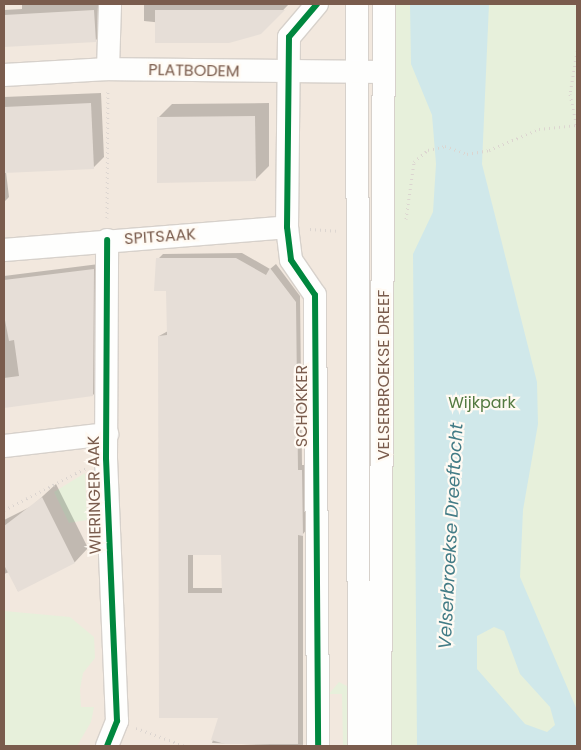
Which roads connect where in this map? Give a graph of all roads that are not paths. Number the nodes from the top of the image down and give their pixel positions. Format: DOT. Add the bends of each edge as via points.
graph roads {
  1 [pos="110,4"];
  2 [pos="317,4"];
  3 [pos="357,4"];
  4 [pos="384,4"];
  5 [pos="108,69"];
  6 [pos="289,72"];
  7 [pos="357,72"];
  8 [pos="384,72"];
  9 [pos="4,75"];
  10 [pos="287,227"];
  11 [pos="107,240"];
  12 [pos="4,250"];
  13 [pos="107,434"];
  14 [pos="4,446"];
  15 [pos="107,746"];
  16 [pos="318,746"];
  17 [pos="359,746"];
  18 [pos="380,746"];
  1 -- 5 [label="street"];
  2 -- 6 [label="street, SCHOKKER" via="289,37"];
  3 -- 7 [label="street, VELSERBROEKSE DREEF"];
  4 -- 8 [label="street, VELSERBROEKSE DREEF"];
  5 -- 6 [label="street, PLATBODEM"];
  5 -- 9 [label="street, PLATBODEM"];
  6 -- 7 [label="street, PLATBODEM"];
  6 -- 10 [label="street, SCHOKKER"];
  7 -- 8 [label="street, PLATBODEM"];
  7 -- 17 [label="street, VELSERBROEKSE DREEF"];
  8 -- 18 [label="street, VELSERBROEKSE DREEF"];
  10 -- 11 [label="street, SPITSAAK"];
  10 -- 16 [label="street, SCHOKKER" via="291,260 315,294"];
  11 -- 12 [label="street, SPITSAAK"];
  11 -- 13 [label="street, WIERINGER AAK"];
  13 -- 14 [label="street"];
  13 -- 15 [label="street, WIERINGER AAK" via="116,721"];
}
